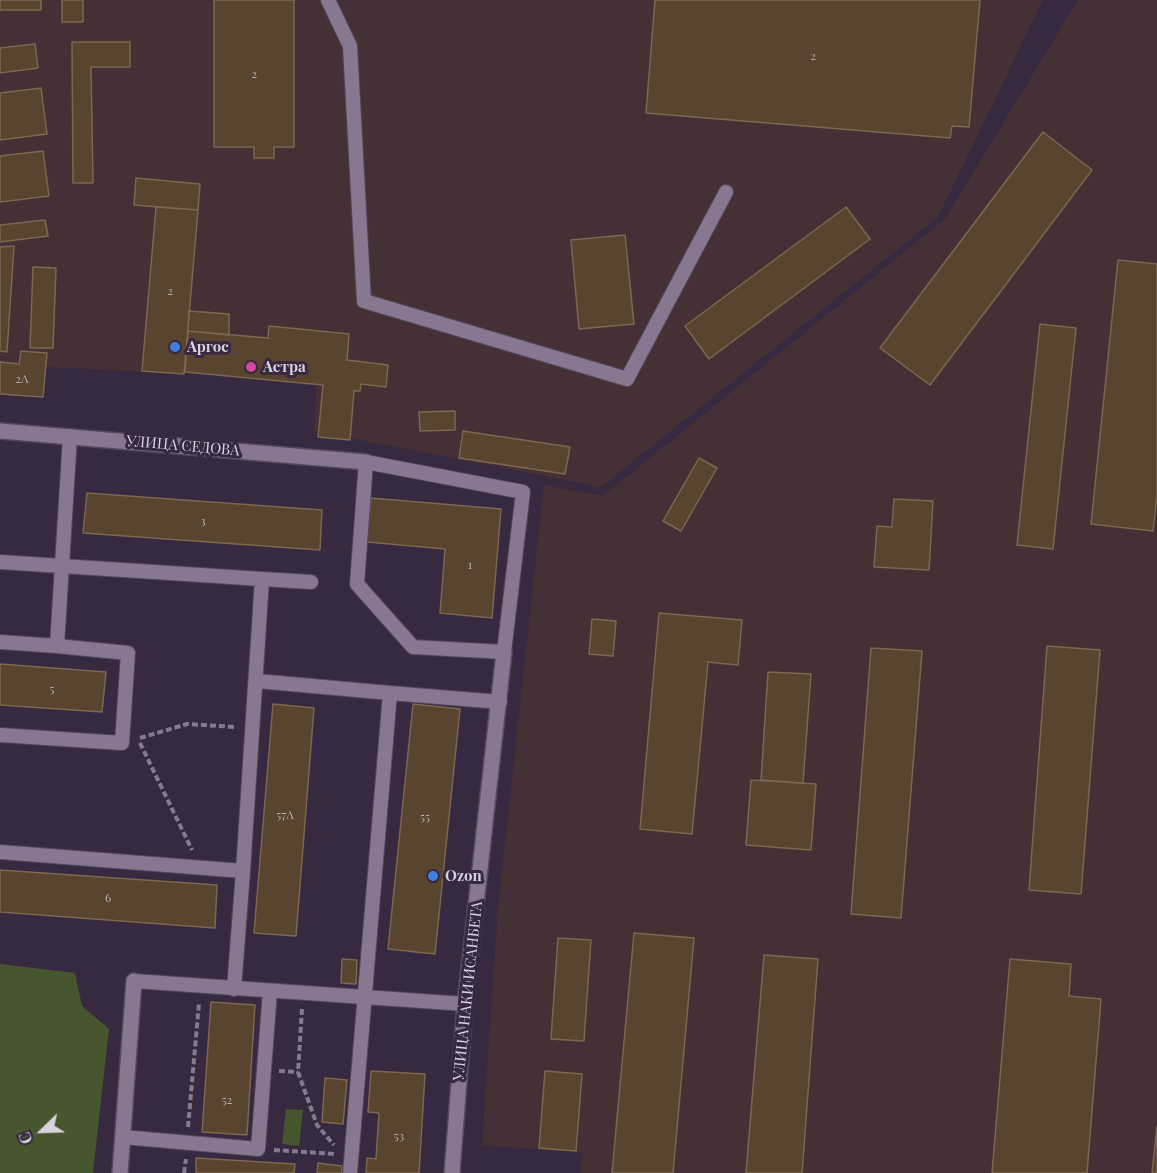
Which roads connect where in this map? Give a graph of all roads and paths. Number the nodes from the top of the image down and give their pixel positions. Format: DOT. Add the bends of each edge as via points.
graph roads {
  1 [pos="328,0"];
  2 [pos="726,192"];
  3 [pos="0,431"];
  4 [pos="70,436"];
  5 [pos="366,462"];
  6 [pos="0,562"];
  7 [pos="62,566"];
  8 [pos="262,579"];
  9 [pos="310,582"];
  10 [pos="0,642"];
  11 [pos="57,646"];
  12 [pos="504,652"];
  13 [pos="257,681"];
  14 [pos="390,693"];
  15 [pos="500,702"];
  16 [pos="124,710"];
  17 [pos="254,728"];
  18 [pos="0,735"];
  19 [pos="138,738"];
  20 [pos="0,852"];
  21 [pos="201,867"];
  22 [pos="243,871"];
  23 [pos="134,981"];
  24 [pos="201,986"];
  25 [pos="234,988"];
  26 [pos="270,991"];
  27 [pos="303,993"];
  28 [pos="364,997"];
  29 [pos="465,1004"];
  30 [pos="123,1137"];
  31 [pos="187,1143"];
  32 [pos="258,1149"];
  33 [pos="120,1173"];
  34 [pos="184,1173"];
  35 [pos="350,1173"];
  36 [pos="453,1173"];
  1 -- 2 [label="lane" via="350,46 364,301 627,379"];
  3 -- 4 [label="street, УЛИЦА СЕДОВА"];
  4 -- 5 [label="street, УЛИЦА СЕДОВА"];
  4 -- 7 [label="lane"];
  5 -- 12 [label="lane" via="357,584 413,647"];
  5 -- 12 [label="lane" via="523,492"];
  6 -- 7 [label="lane"];
  7 -- 8 [label="lane"];
  7 -- 11 [label="lane"];
  8 -- 9 [label="lane"];
  8 -- 13 [label="lane"];
  10 -- 11 [label="lane"];
  11 -- 16 [label="lane" via="128,653"];
  12 -- 15 [label="street, УЛИЦА НАКИ ИСАНБЕТА"];
  13 -- 14 [label="lane"];
  13 -- 17 [label="lane"];
  14 -- 15 [label="lane"];
  14 -- 28 [label="lane"];
  15 -- 29 [label="street, УЛИЦА НАКИ ИСАНБЕТА"];
  16 -- 18 [label="lane" via="122,743"];
  16 -- 19 [label="path"];
  17 -- 19 [label="path" via="187,723"];
  17 -- 22 [label="lane"];
  19 -- 21 [label="path"];
  20 -- 21 [label="lane"];
  21 -- 22 [label="lane"];
  22 -- 25 [label="lane"];
  23 -- 24 [label="lane"];
  23 -- 30 [label="street"];
  24 -- 25 [label="lane"];
  24 -- 31 [label="path"];
  25 -- 26 [label="lane"];
  26 -- 27 [label="lane"];
  26 -- 32 [label="lane"];
  27 -- 28 [label="lane"];
  27 -- 32 [label="path" via="298,1072 317,1125 342,1154"];
  28 -- 29 [label="lane"];
  28 -- 35 [label="lane"];
  29 -- 36 [label="street, УЛИЦА НАКИ ИСАНБЕТА"];
  30 -- 31 [label="lane"];
  30 -- 33 [label="street"];
  31 -- 32 [label="lane"];
  31 -- 34 [label="path"];
}
